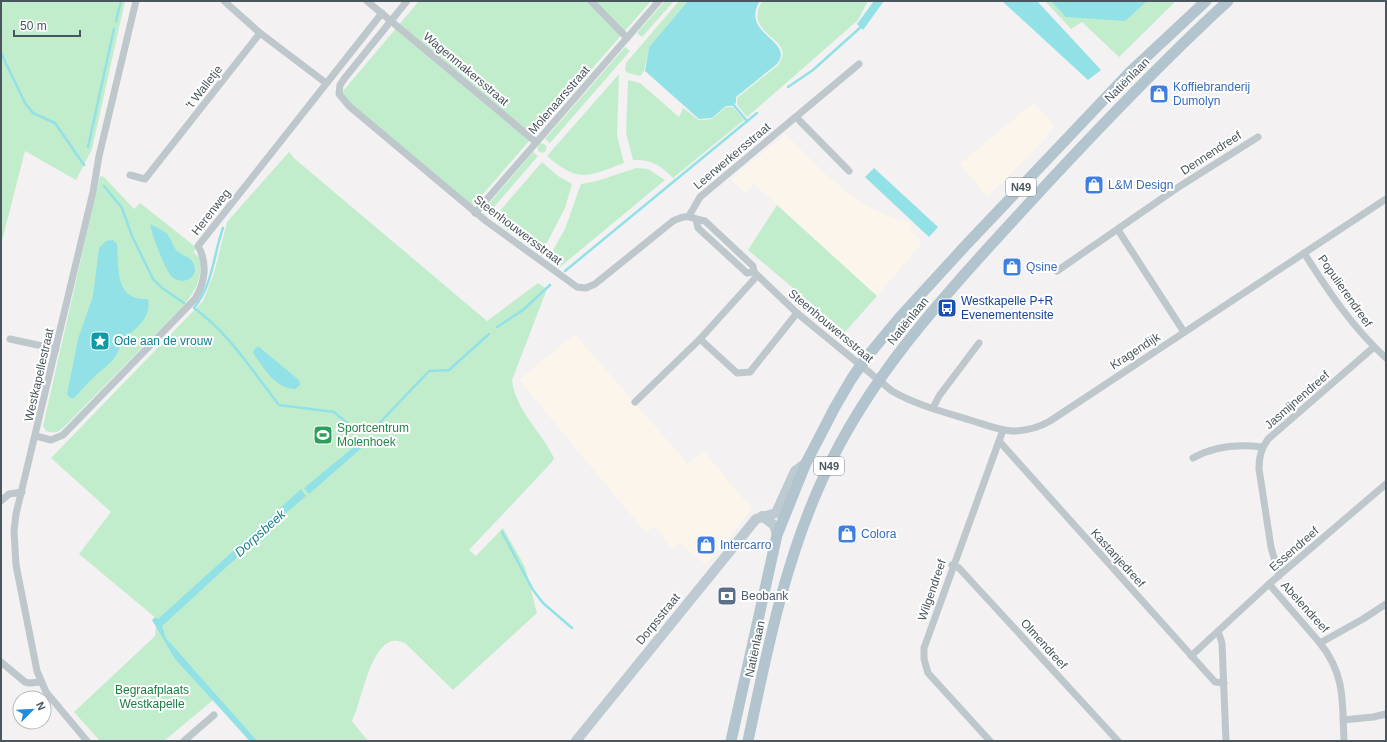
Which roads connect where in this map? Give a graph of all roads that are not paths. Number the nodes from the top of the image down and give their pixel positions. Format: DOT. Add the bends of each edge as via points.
graph roads {
  1 [pos="136,1"];
  2 [pos="224,1"];
  3 [pos="367,1"];
  4 [pos="407,1"];
  5 [pos="591,1"];
  6 [pos="659,1"];
  7 [pos="1206,1"];
  8 [pos="1228,1"];
  9 [pos="382,13"];
  10 [pos="390,20"];
  11 [pos="260,33"];
  12 [pos="627,38"];
  13 [pos="859,64"];
  14 [pos="326,83"];
  15 [pos="796,117"];
  16 [pos="1258,137"];
  17 [pos="536,142"];
  18 [pos="849,171"];
  19 [pos="130,175"];
  20 [pos="1386,199"];
  21 [pos="475,213"];
  22 [pos="692,218"];
  23 [pos="1118,230"];
  24 [pos="1304,253"];
  25 [pos="1057,270"];
  26 [pos="756,274"];
  27 [pos="797,313"];
  28 [pos="1184,332"];
  29 [pos="700,338"];
  30 [pos="10,339"];
  31 [pos="979,343"];
  32 [pos="1374,347"];
  33 [pos="56,349"];
  34 [pos="1386,358"];
  35 [pos="861,366"];
  36 [pos="878,380"];
  37 [pos="635,402"];
  38 [pos="933,408"];
  39 [pos="1003,430"];
  40 [pos="36,436"];
  41 [pos="999,441"];
  42 [pos="1262,447"];
  43 [pos="1193,458"];
  44 [pos="806,463"];
  45 [pos="1386,484"];
  46 [pos="22,492"];
  47 [pos="1,500"];
  48 [pos="765,518"];
  49 [pos="777,535"];
  50 [pos="952,565"];
  51 [pos="1279,576"];
  52 [pos="1269,584"];
  53 [pos="1386,604"];
  54 [pos="1218,631"];
  55 [pos="1320,643"];
  56 [pos="1191,656"];
  57 [pos="1,662"];
  58 [pos="40,682"];
  59 [pos="1224,683"];
  60 [pos="1386,714"];
  61 [pos="214,715"];
  62 [pos="1343,720"];
  63 [pos="87,741"];
  64 [pos="184,741"];
  65 [pos="576,741"];
  66 [pos="731,741"];
  67 [pos="748,741"];
  68 [pos="990,741"];
  69 [pos="1118,741"];
  70 [pos="1226,741"];
  71 [pos="1344,741"];
  1 -- 33 [label="street, Westkapellestraat"];
  2 -- 11 [label="street"];
  3 -- 9 [label="street"];
  4 -- 10 [label="street"];
  5 -- 12 [label="street"];
  6 -- 12 [label="street, Molenaarsstraat"];
  7 -- 35 [label="main road, Natiënlaan / N49" via="1130,72 997,212 900,317"];
  8 -- 36 [label="main road, Natiënlaan / N49" via="1182,43 1106,120 936,307"];
  9 -- 10 [label="street, Wagenmakersstraat"];
  9 -- 14 [label="street, Herenweg"];
  10 -- 17 [label="street, Wagenmakersstraat"];
  10 -- 21 [label="street, Steenhouwersstraat" via="344,79 339,94 349,106"];
  11 -- 14 [label="street"];
  11 -- 19 [label="street, 't Walletje" via="145,180"];
  12 -- 17 [label="street, Molenaarsstraat"];
  13 -- 15 [label="street, Leerwerkersstraat"];
  14 -- 40 [label="street, Herenweg" via="198,246 204,256 204,280 195,299 63,435 51,440"];
  15 -- 18 [label="street"];
  15 -- 22 [label="street, Leerwerkersstraat" via="700,197"];
  16 -- 23 [label="street, Dennendreef" via="1177,188"];
  17 -- 21 [label="street, Molenaarsstraat"];
  20 -- 24 [label="street, Kragendijk"];
  21 -- 22 [label="street, Steenhouwersstraat" via="577,287 586,288 595,284 673,221 681,217"];
  22 -- 26 [label="street, Steenhouwersstraat" via="698,228 747,274"];
  23 -- 25 [label="street, Dennendreef"];
  23 -- 28 [label="street"];
  24 -- 28 [label="street, Kragendijk"];
  24 -- 32 [label="street, Populierendreef" via="1349,319"];
  26 -- 27 [label="street, Steenhouwersstraat"];
  26 -- 29 [label="street"];
  27 -- 29 [label="street" via="750,372 737,373"];
  27 -- 35 [label="street, Steenhouwersstraat"];
  28 -- 39 [label="street, Kragendijk" via="1041,426 1021,431"];
  29 -- 37 [label="street"];
  30 -- 33 [label="street"];
  31 -- 38 [label="street" via="939,396"];
  32 -- 34 [label="street, Populierendreef"];
  32 -- 42 [label="street, Jasmijnendreef"];
  33 -- 40 [label="street, Westkapellestraat"];
  35 -- 36 [label="street, Steenhouwersstraat"];
  35 -- 44 [label="main road, Natiënlaan / N49" via="835,407"];
  36 -- 38 [label="street, Kragendijk" via="902,397"];
  36 -- 67 [label="main road, Natiënlaan / N49" via="864,400 824,474 798,539 773,622"];
  38 -- 39 [label="street, Kragendijk"];
  39 -- 41 [label="street, Wilgendreef"];
  40 -- 46 [label="street, Westkapellestraat"];
  41 -- 50 [label="street, Wilgendreef"];
  41 -- 56 [label="street, Kastanjedreef"];
  42 -- 43 [label="street" via="1245,445 1207,450"];
  42 -- 51 [label="street, Jasmijnendreef" via="1259,469 1271,547"];
  44 -- 48 [label="street, Dorpsstraat" via="796,471 776,513"];
  44 -- 49 [label="main road, Natiënlaan / N49"];
  45 -- 51 [label="street, Essendreef"];
  46 -- 47 [label="street" via="9,494"];
  46 -- 58 [label="street, Westkapellestraat" via="16,514 14,546 31,646"];
  48 -- 49 [label="street" via="774,525"];
  48 -- 65 [label="street, Dorpsstraat" via="756,519"];
  49 -- 66 [label="main road, Natiënlaan / N49"];
  50 -- 68 [label="street, Wilgendreef" via="924,648 924,659 928,673"];
  50 -- 69 [label="street, Olmendreef" via="959,568"];
  51 -- 52 [label="street, Essendreef"];
  52 -- 54 [label="street, Essendreef"];
  52 -- 55 [label="street, Abelendreef"];
  53 -- 55 [label="street, Abelendreef"];
  54 -- 56 [label="street, Essendreef"];
  54 -- 59 [label="street" via="1222,643"];
  55 -- 62 [label="street" via="1330,655 1338,672 1342,691"];
  56 -- 59 [label="street, Kastanjedreef" via="1215,682"];
  57 -- 58 [label="street" via="25,682"];
  58 -- 63 [label="street, Westkapellestraat"];
  59 -- 70 [label="street"];
  60 -- 62 [label="street" via="1373,718"];
  61 -- 64 [label="street"];
  62 -- 71 [label="street"];
}
